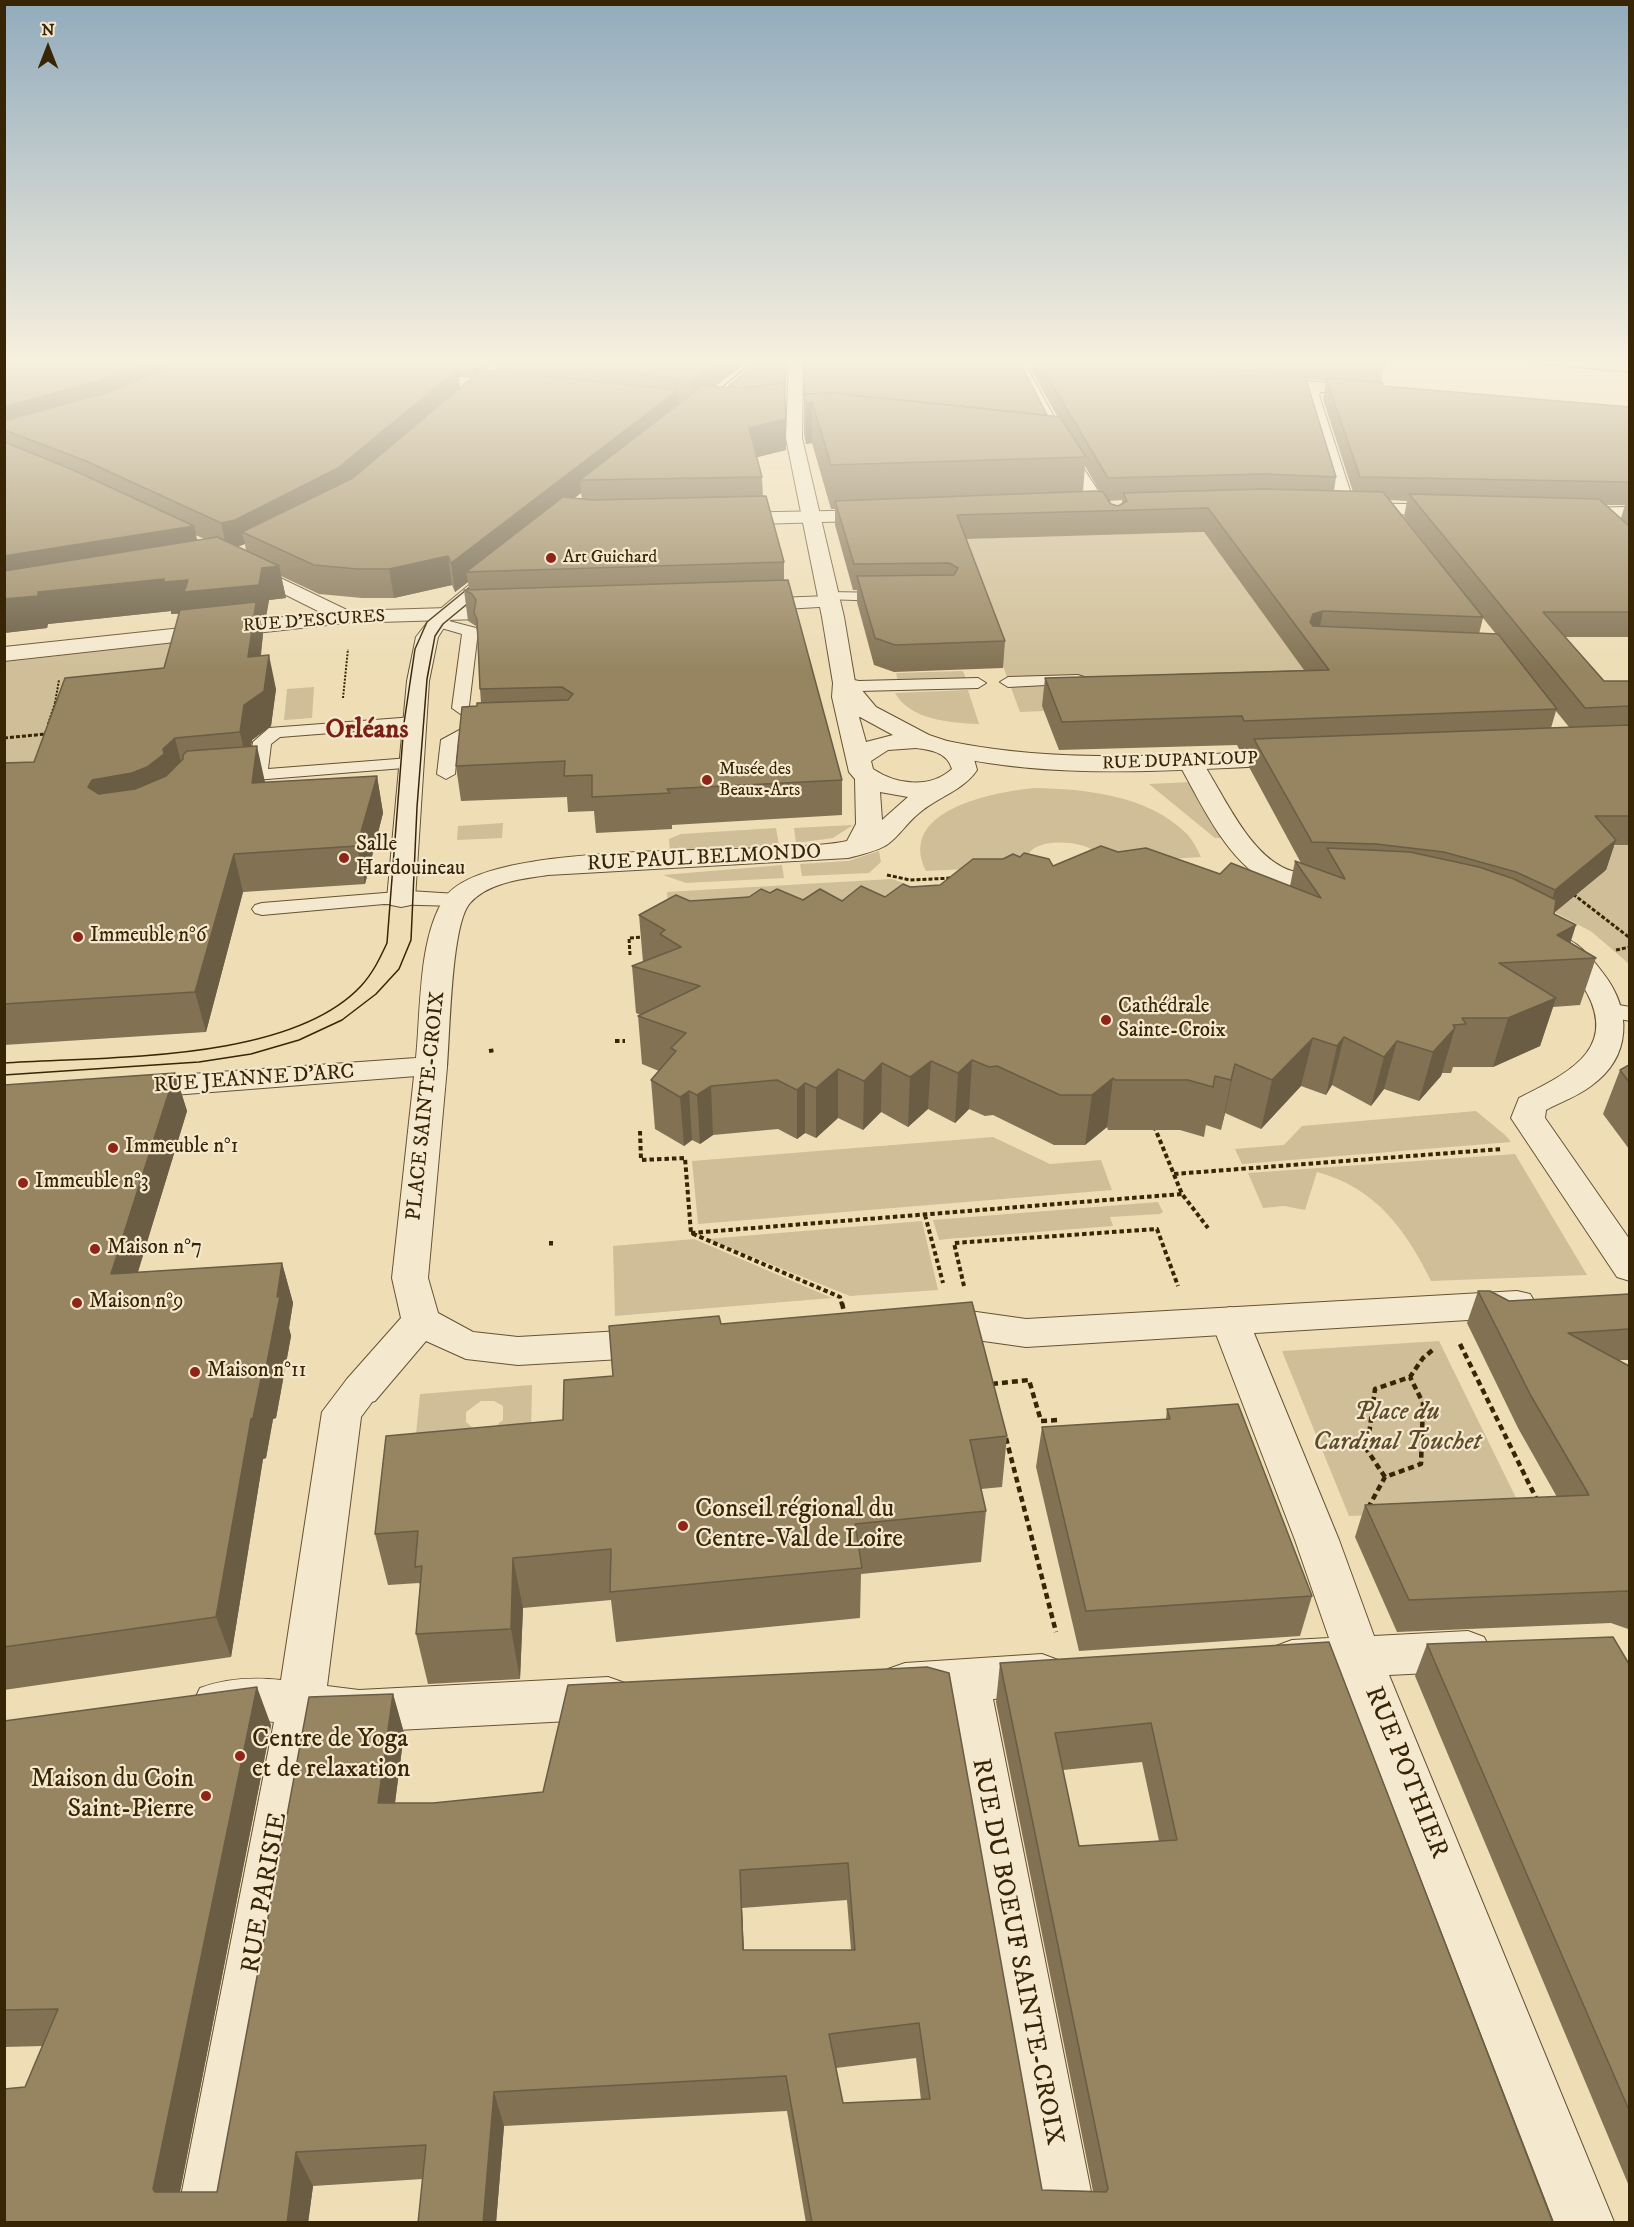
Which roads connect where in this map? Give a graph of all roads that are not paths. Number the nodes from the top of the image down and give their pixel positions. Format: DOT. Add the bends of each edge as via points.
graph roads {
  1 [pos="801,463"];
  2 [pos="1071,463"];
  3 [pos="1329,463"];
  4 [pos="1071,508"];
  5 [pos="1386,509"];
  6 [pos="1468,511"];
  7 [pos="1551,513"];
  8 [pos="1629,513"];
  9 [pos="902,515"];
  10 [pos="1598,515"];
  11 [pos="812,518"];
  12 [pos="702,520"];
  13 [pos="1616,531"];
  14 [pos="1403,532"];
  15 [pos="248,552"];
  16 [pos="519,554"];
  17 [pos="903,596"];
  18 [pos="828,599"];
  19 [pos="730,605"];
  20 [pos="533,611"];
  21 [pos="346,616"];
  22 [pos="443,616"];
  23 [pos="4,654"];
  24 [pos="1089,680"];
  25 [pos="1008,682"];
  26 [pos="844,683"];
  27 [pos="978,683"];
  28 [pos="414,722"];
  29 [pos="504,728"];
  30 [pos="474,730"];
  31 [pos="936,745"];
  32 [pos="1320,757"];
  33 [pos="1190,762"];
  34 [pos="410,764"];
  35 [pos="863,768"];
  36 [pos="258,774"];
  37 [pos="446,774"];
  38 [pos="213,778"];
  39 [pos="939,788"];
  40 [pos="858,845"];
  41 [pos="1370,884"];
  42 [pos="401,899"];
  43 [pos="457,900"];
  44 [pos="262,909"];
  45 [pos="1533,929"];
  46 [pos="1619,1012"];
  47 [pos="431,1068"];
  48 [pos="110,1090"];
  49 [pos="1624,1288"];
  50 [pos="1556,1302"];
  51 [pos="421,1322"];
  52 [pos="900,1322"];
  53 [pos="1230,1322"];
  54 [pos="689,1340"];
  55 [pos="1507,1649"];
  56 [pos="1358,1656"];
  57 [pos="1253,1662"];
  58 [pos="1073,1673"];
  59 [pos="966,1681"];
  60 [pos="858,1686"];
  61 [pos="644,1697"];
  62 [pos="301,1705"];
  63 [pos="175,1709"];
  64 [pos="206,2223"];
  65 [pos="1067,2223"];
  66 [pos="1584,2223"];
  1 -- 11 [label="street"];
  2 -- 4 [label="street" via="1103,508"];
  3 -- 5 [label="street" via="1337,507"];
  5 -- 6 [label="street"];
  5 -- 14 [label="street"];
  7 -- 10 [label="street"];
  8 -- 10 [label="street"];
  9 -- 11 [label="street"];
  10 -- 13 [label="street"];
  11 -- 12 [label="street"];
  11 -- 18 [label="street"];
  15 -- 21 [label="street" via="227,559"];
  16 -- 22 [label="street"];
  17 -- 18 [label="lane"];
  18 -- 19 [label="street"];
  18 -- 26 [label="street"];
  20 -- 22 [label="street, RUE D'ESCURES"];
  21 -- 22 [label="street, RUE D'ESCURES"];
  21 -- 23 [label="street, RUE D'ESCURES"];
  22 -- 28 [label="street" via="427,637"];
  22 -- 30 [label="lane" via="443,624 470,631 460,708 475,717"];
  24 -- 25 [label="lane"];
  26 -- 27 [label="lane"];
  26 -- 31 [label="street" via="868,712"];
  26 -- 35 [label="street" via="843,697"];
  28 -- 34 [label="street"];
  28 -- 36 [label="lane" via="275,732 262,742"];
  29 -- 30 [label="lane"];
  30 -- 37 [label="lane" via="450,740"];
  31 -- 33 [label="street, RUE DUPANLOUP" via="1029,762"];
  31 -- 35 [label="street" via="879,745"];
  31 -- 39 [label="street, RUE PAUL BELMONDO" via="958,754 965,770"];
  32 -- 33 [label="street, RUE DUPANLOUP"];
  33 -- 41 [label="street" via="1238,838 1268,870 1301,881"];
  34 -- 36 [label="lane"];
  34 -- 42 [label="street"];
  35 -- 39 [label="street" via="900,789"];
  35 -- 40 [label="street" via="869,824"];
  36 -- 38 [label="lane"];
  39 -- 40 [label="street, RUE PAUL BELMONDO" via="909,808 878,838"];
  40 -- 43 [label="street, RUE PAUL BELMONDO" via="815,854 548,867 481,882"];
  42 -- 43 [label="lane"];
  42 -- 44 [label="lane"];
  43 -- 47 [label="street, PLACE SAINTE-CROIX" via="446,922"];
  45 -- 46 [label="street" via="1577,957"];
  46 -- 49 [label="street" via="1596,1065 1576,1083 1532,1105 1528,1118"];
  47 -- 48 [label="street, RUE JEANNE D'ARC"];
  47 -- 51 [label="street, PLACE SAINTE-CROIX" via="410,1278"];
  50 -- 53 [label="street" via="1448,1320"];
  51 -- 54 [label="street" via="466,1345 518,1351"];
  51 -- 62 [label="street, RUE PARISIE" via="342,1413"];
  52 -- 53 [label="street" via="943,1320 1026,1333"];
  53 -- 56 [label="street, RUE POTHIER"];
  55 -- 56 [label="street"];
  56 -- 57 [label="street"];
  56 -- 66 [label="street, RUE POTHIER"];
  58 -- 59 [label="street"];
  59 -- 60 [label="street"];
  59 -- 65 [label="street, RUE DU BOEUF SAINTE-CROIX"];
  61 -- 62 [label="street" via="359,1711"];
  62 -- 63 [label="street" via="255,1698"];
  62 -- 64 [label="street, RUE PARISIE"];
}
